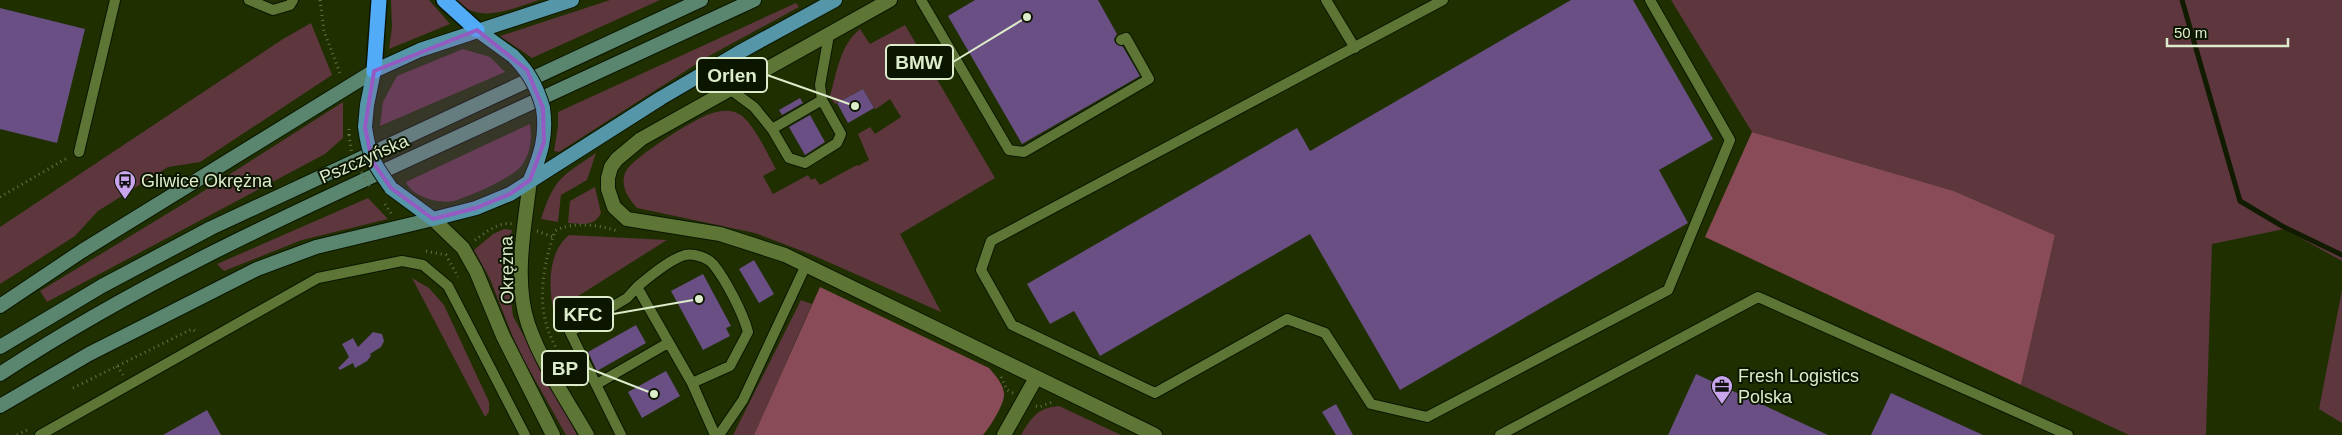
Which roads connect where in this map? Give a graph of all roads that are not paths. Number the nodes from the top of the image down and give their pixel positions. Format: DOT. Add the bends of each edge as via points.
graph roads {
  1 [pos="115,0"];
  2 [pos="249,0"];
  3 [pos="293,0"];
  4 [pos="379,0"];
  5 [pos="444,0"];
  6 [pos="572,0"];
  7 [pos="701,0"];
  8 [pos="754,0"];
  9 [pos="835,0"];
  10 [pos="890,0"];
  11 [pos="921,0"];
  12 [pos="1326,0"];
  13 [pos="1443,0"];
  14 [pos="1650,0"];
  15 [pos="477,30"];
  16 [pos="829,35"];
  17 [pos="1121,40"];
  18 [pos="1355,48"];
  19 [pos="374,71"];
  20 [pos="731,90"];
  21 [pos="822,100"];
  22 [pos="772,129"];
  23 [pos="79,152"];
  24 [pos="530,180"];
  25 [pos="432,220"];
  26 [pos="806,265"];
  27 [pos="637,287"];
  28 [pos="0,306"];
  29 [pos="668,343"];
  30 [pos="0,347"];
  31 [pos="0,374"];
  32 [pos="1036,378"];
  33 [pos="692,383"];
  34 [pos="597,384"];
  35 [pos="0,406"];
  36 [pos="40,435"];
  37 [pos="525,435"];
  38 [pos="553,435"];
  39 [pos="587,435"];
  40 [pos="621,435"];
  41 [pos="717,435"];
  42 [pos="1004,435"];
  43 [pos="1155,435"];
  44 [pos="1500,435"];
  45 [pos="2068,435"];
  1 -- 23 [label="lane"];
  2 -- 3 [label="lane" via="273,10 290,5"];
  4 -- 19 [label="highway"];
  5 -- 15 [label="highway"];
  6 -- 15 [label="main road"];
  7 -- 30 [label="main road, Pszczyńska" via="211,228 102,286"];
  8 -- 31 [label="main road, Pszczyńska" via="215,250 112,306"];
  9 -- 24 [label="main road" via="661,98"];
  10 -- 16 [label="street"];
  11 -- 17 [label="lane" via="1009,150 1024,152 1149,79 1126,38"];
  12 -- 18 [label="lane"];
  13 -- 18 [label="lane"];
  14 -- 18 [label="lane" via="1730,140 1668,290 1427,417 1371,404 1325,333 1287,319 1155,393 1012,325 980,270 991,241"];
  15 -- 19 [label="main road"];
  15 -- 24 [label="main road, bridge" via="513,56 527,70 538,90 546,124 544,142"];
  16 -- 20 [label="street"];
  16 -- 21 [label="lane" via="820,85"];
  19 -- 25 [label="main road, bridge" via="366,105 368,149 372,161 390,188"];
  19 -- 28 [label="main road" via="82,251"];
  20 -- 22 [label="lane" via="754,107"];
  20 -- 26 [label="street" via="641,139 617,159 608,178 614,207 627,219 748,241"];
  21 -- 22 [label="lane"];
  21 -- 22 [label="lane" via="841,134 837,143 805,163 790,158"];
  24 -- 25 [label="main road" via="510,194 476,208"];
  24 -- 39 [label="street, Okrężna" via="522,284 528,323 547,368"];
  25 -- 35 [label="main road" via="316,248 258,269 89,354"];
  25 -- 38 [label="street, Okrężna" via="463,248 476,271 503,336"];
  26 -- 32 [label="street"];
  26 -- 41 [label="lane" via="743,400"];
  27 -- 29 [label="lane"];
  27 -- 33 [label="lane" via="685,255 699,256 713,263 744,315 748,332 730,366"];
  27 -- 34 [label="lane" via="627,298 570,332"];
  29 -- 33 [label="lane"];
  29 -- 34 [label="lane"];
  32 -- 42 [label="street"];
  32 -- 43 [label="street"];
  33 -- 41 [label="lane"];
  34 -- 40 [label="lane"];
  36 -- 37 [label="lane" via="318,278 402,261 423,265 448,286"];
  44 -- 45 [label="lane" via="1758,297"];
}
